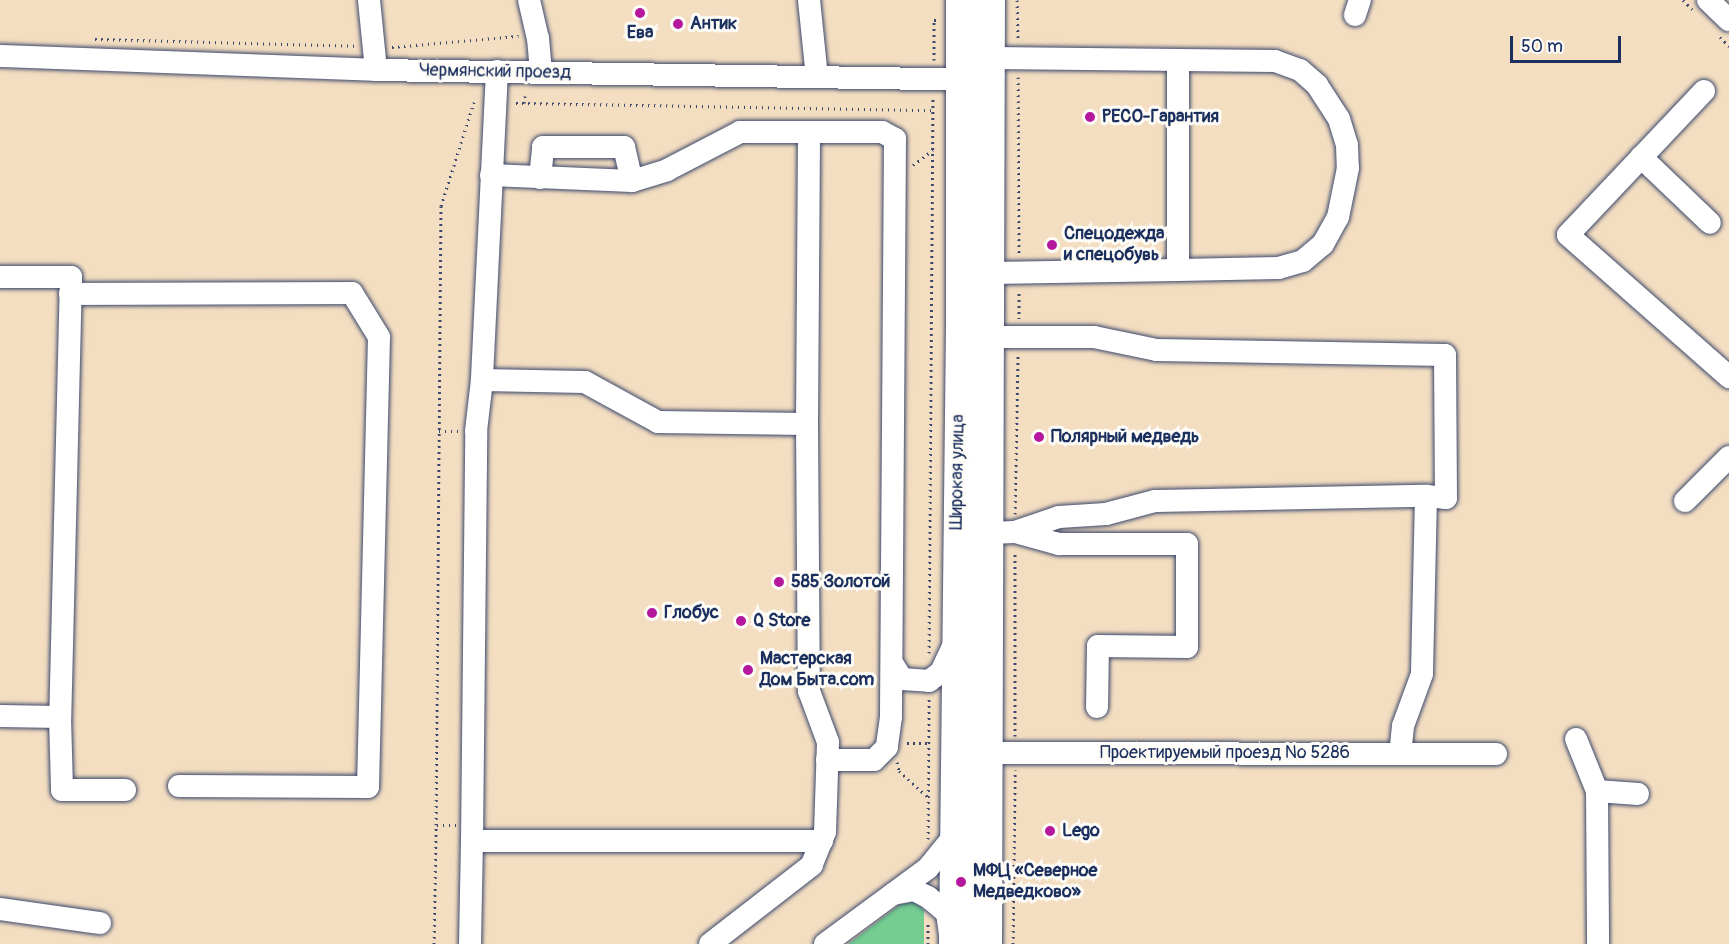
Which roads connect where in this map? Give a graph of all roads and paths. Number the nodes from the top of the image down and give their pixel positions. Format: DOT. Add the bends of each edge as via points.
graph roads {
  1 [pos="369,0"];
  2 [pos="529,0"];
  3 [pos="809,0"];
  4 [pos="977,0"];
  5 [pos="991,0"];
  6 [pos="1017,0"];
  7 [pos="1708,0"];
  8 [pos="951,10"];
  9 [pos="1729,20"];
  10 [pos="525,35"];
  11 [pos="91,39"];
  12 [pos="374,46"];
  13 [pos="0,56"];
  14 [pos="1178,60"];
  15 [pos="934,65"];
  16 [pos="376,70"];
  17 [pos="497,71"];
  18 [pos="541,72"];
  19 [pos="978,74"];
  20 [pos="817,77"];
  21 [pos="1704,91"];
  22 [pos="525,96"];
  23 [pos="474,102"];
  24 [pos="516,103"];
  25 [pos="524,103"];
  26 [pos="933,110"];
  27 [pos="808,132"];
  28 [pos="1641,157"];
  29 [pos="491,175"];
  30 [pos="540,178"];
  31 [pos="632,181"];
  32 [pos="1710,223"];
  33 [pos="1178,270"];
  34 [pos="991,273"];
  35 [pos="1019,273"];
  36 [pos="0,277"];
  37 [pos="70,294"];
  38 [pos="990,337"];
  39 [pos="1019,337"];
  40 [pos="1729,377"];
  41 [pos="482,380"];
  42 [pos="807,424"];
  43 [pos="439,431"];
  44 [pos="470,431"];
  45 [pos="1729,457"];
  46 [pos="1426,496"];
  47 [pos="1686,501"];
  48 [pos="1002,532"];
  49 [pos="956,640"];
  50 [pos="892,663"];
  51 [pos="929,681"];
  52 [pos="1097,706"];
  53 [pos="0,716"];
  54 [pos="60,717"];
  55 [pos="1576,739"];
  56 [pos="895,752"];
  57 [pos="982,753"];
  58 [pos="1400,753"];
  59 [pos="1496,754"];
  60 [pos="827,760"];
  61 [pos="179,786"];
  62 [pos="125,790"];
  63 [pos="1597,791"];
  64 [pos="1638,794"];
  65 [pos="929,798"];
  66 [pos="435,825"];
  67 [pos="468,833"];
  68 [pos="822,841"];
  69 [pos="941,841"];
  70 [pos="893,894"];
  71 [pos="0,909"];
  72 [pos="928,913"];
  73 [pos="100,923"];
  74 [pos="434,944"];
  75 [pos="470,944"];
  76 [pos="710,944"];
  77 [pos="825,944"];
  78 [pos="928,944"];
  79 [pos="952,944"];
  80 [pos="971,944"];
  81 [pos="988,944"];
  82 [pos="1013,944"];
  83 [pos="1598,944"];
  1 -- 12 [label="street"];
  2 -- 18 [label="street"];
  3 -- 20 [label="street"];
  4 -- 19 [label="street, Широкая улица"];
  5 -- 19 [label="main road, Широкая улица"];
  6 -- 19 [label="path"];
  7 -- 9 [label="street"];
  8 -- 15 [label="path" via="934,20"];
  8 -- 19 [label="main road, Широкая улица"];
  10 -- 12 [label="path" via="407,47"];
  11 -- 12 [label="path"];
  12 -- 16 [label="street"];
  13 -- 16 [label="street, Чермянский проезд"];
  14 -- 19 [label="street, Чермянский проезд"];
  14 -- 33 [label="street"];
  14 -- 33 [label="street, Чермянский проезд" via="1275,61 1300,70 1317,85 1339,119 1347,145 1348,168 1338,217 1323,244 1303,261 1278,268"];
  16 -- 17 [label="street, Чермянский проезд"];
  17 -- 18 [label="street, Чермянский проезд"];
  17 -- 29 [label="street"];
  18 -- 20 [label="street, Чермянский проезд"];
  19 -- 20 [label="street, Чермянский проезд"];
  19 -- 26 [label="path"];
  19 -- 34 [label="main road, Широкая улица"];
  19 -- 35 [label="path"];
  19 -- 49 [label="main road, Широкая улица" via="960,291"];
  19 -- 57 [label="street, Широкая улица"];
  21 -- 28 [label="street"];
  22 -- 25 [label="path"];
  23 -- 43 [label="path" via="441,206"];
  24 -- 25 [label="path"];
  25 -- 26 [label="path"];
  26 -- 51 [label="path"];
  27 -- 31 [label="street" via="740,132 667,170"];
  27 -- 42 [label="street"];
  27 -- 50 [label="street" via="882,132 895,140"];
  28 -- 32 [label="street"];
  28 -- 40 [label="street" via="1568,235"];
  29 -- 30 [label="street"];
  29 -- 41 [label="street"];
  30 -- 31 [label="street"];
  30 -- 31 [label="street" via="543,147 624,147"];
  33 -- 35 [label="street, Чермянский проезд"];
  34 -- 35 [label="street, Чермянский проезд"];
  34 -- 38 [label="main road, Широкая улица"];
  35 -- 39 [label="path"];
  36 -- 37 [label="street" via="71,277"];
  37 -- 54 [label="street"];
  37 -- 61 [label="street" via="352,293 379,337 368,787"];
  38 -- 39 [label="street"];
  38 -- 48 [label="main road, Широкая улица"];
  39 -- 46 [label="street" via="1101,338 1157,350 1445,355 1446,498"];
  39 -- 48 [label="path"];
  41 -- 42 [label="street" via="585,382 658,422"];
  41 -- 67 [label="street" via="476,431"];
  42 -- 60 [label="street" via="809,691 828,742"];
  43 -- 44 [label="path"];
  43 -- 66 [label="path"];
  45 -- 47 [label="street"];
  46 -- 48 [label="street" via="1155,501 1106,514 1059,518"];
  46 -- 58 [label="street" via="1422,674 1403,726"];
  48 -- 52 [label="street" via="1059,544 1187,544 1187,647 1098,646"];
  48 -- 57 [label="main road, Широкая улица"];
  48 -- 57 [label="path"];
  49 -- 51 [label="street" via="941,672"];
  49 -- 57 [label="main road, Широкая улица"];
  50 -- 51 [label="street" via="902,679"];
  50 -- 60 [label="street" via="887,747 874,760"];
  51 -- 65 [label="path"];
  53 -- 54 [label="street"];
  54 -- 62 [label="street" via="62,790"];
  55 -- 63 [label="street"];
  56 -- 65 [label="path" via="899,771"];
  57 -- 58 [label="street, Проектируемый проезд № 5286"];
  57 -- 69 [label="main road, Широкая улица"];
  57 -- 80 [label="street, Широкая улица"];
  57 -- 81 [label="main road, Широкая улица"];
  57 -- 82 [label="path"];
  58 -- 59 [label="street, Проектируемый проезд № 5286"];
  60 -- 68 [label="street"];
  63 -- 64 [label="street"];
  63 -- 83 [label="street"];
  65 -- 69 [label="path"];
  66 -- 67 [label="path"];
  66 -- 74 [label="path"];
  67 -- 68 [label="street"];
  67 -- 75 [label="street"];
  68 -- 76 [label="street" via="812,865"];
  69 -- 70 [label="street" via="928,868"];
  69 -- 79 [label="main road, Широкая улица"];
  70 -- 77 [label="street"];
  70 -- 79 [label="street" via="914,890 947,913"];
  71 -- 73 [label="street"];
  72 -- 78 [label="path"];
}
